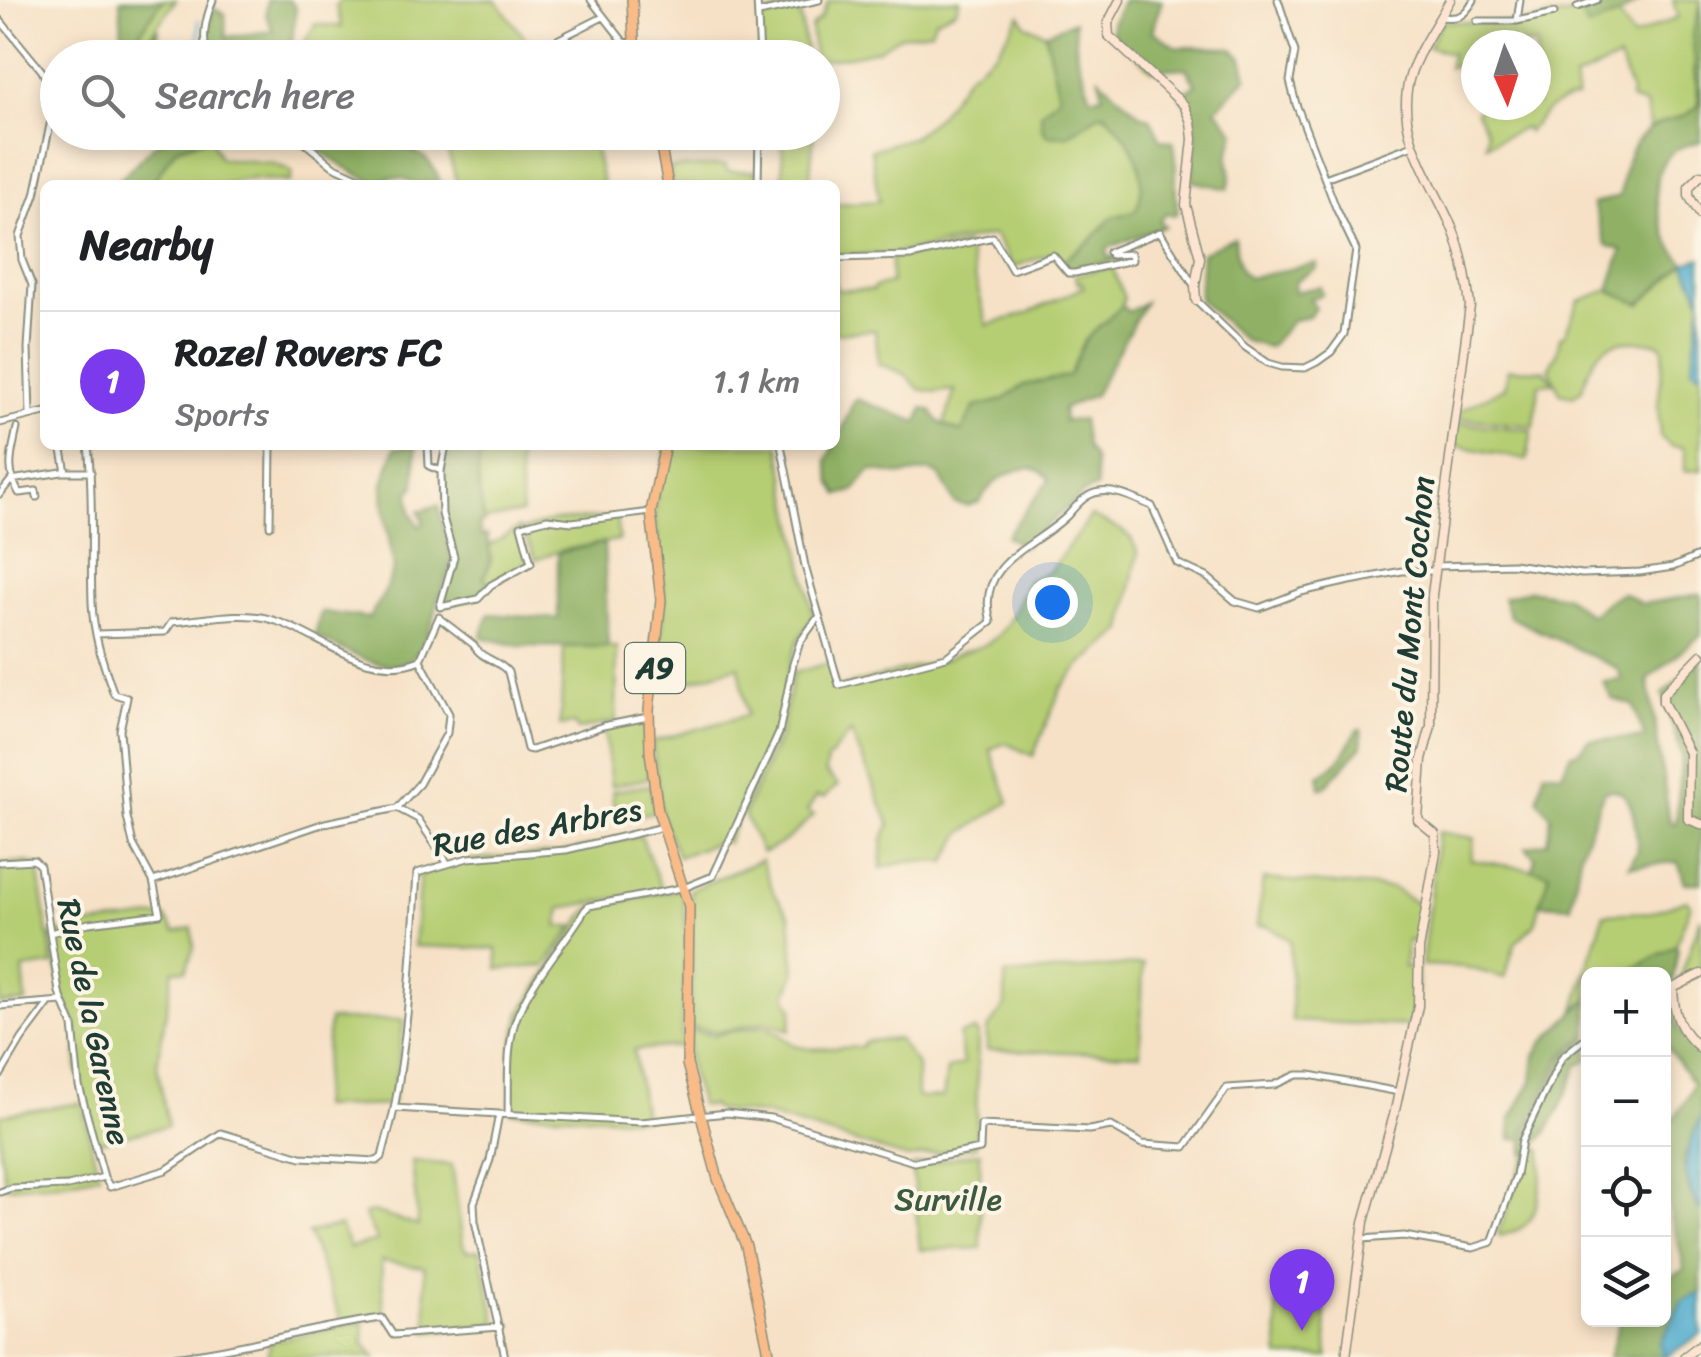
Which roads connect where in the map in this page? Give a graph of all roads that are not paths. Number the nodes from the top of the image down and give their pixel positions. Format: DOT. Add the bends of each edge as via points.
graph roads {
  1 [pos="213,0"];
  2 [pos="591,0"];
  3 [pos="632,0"];
  4 [pos="757,0"];
  5 [pos="818,0"];
  6 [pos="1120,0"];
  7 [pos="1278,0"];
  8 [pos="1450,0"];
  9 [pos="1474,0"];
  10 [pos="1520,0"];
  11 [pos="1597,0"];
  12 [pos="1577,7"];
  13 [pos="759,13"];
  14 [pos="1554,13"];
  15 [pos="1441,17"];
  16 [pos="603,18"];
  17 [pos="0,20"];
  18 [pos="1478,21"];
  19 [pos="1516,21"];
  20 [pos="203,40"];
  21 [pos="557,40"];
  22 [pos="623,40"];
  23 [pos="632,40"];
  24 [pos="760,40"];
  25 [pos="40,69"];
  26 [pos="1413,145"];
  27 [pos="44,150"];
  28 [pos="313,150"];
  29 [pos="661,150"];
  30 [pos="759,150"];
  31 [pos="1701,175"];
  32 [pos="1326,178"];
  33 [pos="363,180"];
  34 [pos="667,180"];
  35 [pos="758,180"];
  36 [pos="1701,216"];
  37 [pos="840,258"];
  38 [pos="1194,286"];
  39 [pos="1196,300"];
  40 [pos="40,413"];
  41 [pos="30,415"];
  42 [pos="0,423"];
  43 [pos="17,428"];
  44 [pos="62,450"];
  45 [pos="89,450"];
  46 [pos="271,450"];
  47 [pos="428,450"];
  48 [pos="445,450"];
  49 [pos="664,450"];
  50 [pos="782,450"];
  51 [pos="441,470"];
  52 [pos="66,472"];
  53 [pos="91,472"];
  54 [pos="11,480"];
  55 [pos="0,494"];
  56 [pos="37,497"];
  57 [pos="651,512"];
  58 [pos="270,526"];
  59 [pos="1701,555"];
  60 [pos="1435,568"];
  61 [pos="440,607"];
  62 [pos="817,617"];
  63 [pos="439,618"];
  64 [pos="96,634"];
  65 [pos="1701,655"];
  66 [pos="420,660"];
  67 [pos="648,717"];
  68 [pos="397,808"];
  69 [pos="1701,824"];
  70 [pos="663,827"];
  71 [pos="0,862"];
  72 [pos="448,864"];
  73 [pos="153,882"];
  74 [pos="686,887"];
  75 [pos="50,933"];
  76 [pos="1701,974"];
  77 [pos="1673,988"];
  78 [pos="62,1000"];
  79 [pos="49,1003"];
  80 [pos="0,1006"];
  81 [pos="1581,1042"];
  82 [pos="1701,1049"];
  83 [pos="0,1076"];
  84 [pos="1400,1092"];
  85 [pos="394,1108"];
  86 [pos="500,1114"];
  87 [pos="508,1114"];
  88 [pos="700,1116"];
  89 [pos="104,1177"];
  90 [pos="0,1192"];
  91 [pos="1362,1239"];
  92 [pos="500,1327"];
  93 [pos="1701,1344"];
  94 [pos="169,1357"];
  95 [pos="506,1357"];
  96 [pos="770,1357"];
  97 [pos="1346,1357"];
  98 [pos="1684,1357"];
  1 -- 20 [label="street"];
  2 -- 16 [label="street"];
  3 -- 23 [label="main road"];
  4 -- 13 [label="street"];
  5 -- 13 [label="street"];
  6 -- 38 [label="main road" via="1109,36 1184,105 1191,122 1186,205 1200,258"];
  7 -- 32 [label="street" via="1295,52 1290,81"];
  8 -- 15 [label="main road, Route du Mont Cochon"];
  9 -- 15 [label="street" via="1465,15"];
  10 -- 19 [label="street"];
  11 -- 12 [label="street"];
  13 -- 24 [label="street"];
  14 -- 19 [label="street"];
  15 -- 26 [label="main road, Route du Mont Cochon" via="1410,76 1406,102"];
  16 -- 21 [label="street"];
  16 -- 22 [label="street"];
  17 -- 25 [label="street"];
  18 -- 19 [label="street"];
  26 -- 32 [label="street"];
  26 -- 60 [label="main road, Route du Mont Cochon" via="1454,231 1469,328"];
  27 -- 41 [label="street" via="20,236 32,285"];
  28 -- 33 [label="street"];
  29 -- 34 [label="main road"];
  30 -- 35 [label="street"];
  31 -- 36 [label="main road" via="1689,187"];
  32 -- 39 [label="street" via="1356,250 1344,334 1331,352 1305,368 1268,363"];
  37 -- 38 [label="street" via="912,256 993,236 1012,270 1053,256 1075,272 1132,260 1131,254 1109,252 1160,232"];
  38 -- 39 [label="main road"];
  40 -- 41 [label="street"];
  41 -- 42 [label="street"];
  43 -- 54 [label="street"];
  44 -- 52 [label="street"];
  45 -- 53 [label="street"];
  46 -- 58 [label="street"];
  47 -- 51 [label="street" via="429,466"];
  48 -- 51 [label="street"];
  49 -- 57 [label="main road, A9"];
  50 -- 62 [label="street"];
  51 -- 61 [label="street" via="442,514 454,557"];
  52 -- 53 [label="street"];
  52 -- 54 [label="street"];
  53 -- 64 [label="street"];
  54 -- 55 [label="street"];
  54 -- 56 [label="street" via="19,492 36,491"];
  57 -- 61 [label="street" via="521,526 531,562 478,599"];
  57 -- 67 [label="main road, A9" via="661,600"];
  59 -- 60 [label="street" via="1640,572 1582,574 1513,564"];
  60 -- 62 [label="street" via="1345,582 1259,608 1235,601 1177,563 1152,506 1098,492 1001,568 987,605 991,622 946,657 839,685"];
  60 -- 84 [label="main road, Route du Mont Cochon" via="1431,726 1418,820 1435,834 1436,852 1418,1006"];
  61 -- 63 [label="street"];
  62 -- 74 [label="street" via="800,642 779,733 714,876"];
  63 -- 66 [label="street"];
  63 -- 67 [label="street" via="508,672 527,749"];
  64 -- 66 [label="street" via="140,635 165,632 172,622 262,617 374,665 401,668"];
  64 -- 73 [label="street" via="114,694 127,698 120,730 127,817"];
  65 -- 69 [label="main road" via="1663,694 1689,753 1688,819"];
  66 -- 68 [label="street" via="449,714 447,733"];
  67 -- 70 [label="main road, A9"];
  68 -- 72 [label="street" via="418,819"];
  68 -- 73 [label="street" via="325,823"];
  70 -- 72 [label="street, Rue des Arbres" via="566,850"];
  70 -- 74 [label="main road, A9"];
  71 -- 75 [label="street, Rue de la Garenne" via="38,862"];
  72 -- 85 [label="street, Rue des Arbres" via="417,872"];
  73 -- 75 [label="street" via="160,914"];
  74 -- 87 [label="street" via="585,910 514,1024"];
  74 -- 88 [label="main road, A9" via="685,1053"];
  75 -- 78 [label="street, Rue de la Garenne"];
  76 -- 77 [label="main road"];
  77 -- 82 [label="main road" via="1680,1027"];
  78 -- 79 [label="street"];
  78 -- 89 [label="street, Rue de la Garenne"];
  79 -- 80 [label="street"];
  79 -- 83 [label="street"];
  81 -- 91 [label="street" via="1562,1058 1522,1140 1492,1242 1472,1248 1404,1236"];
  84 -- 88 [label="street" via="1310,1074 1227,1088 1184,1147 1142,1144 1111,1126 981,1125 980,1149 914,1162 771,1118"];
  84 -- 91 [label="main road, Route du Mont Cochon"];
  85 -- 86 [label="street"];
  85 -- 89 [label="street, Rue de la Garenne" via="382,1156 372,1162 301,1157 221,1134 154,1176 110,1187"];
  86 -- 87 [label="street"];
  86 -- 92 [label="street" via="474,1203"];
  87 -- 88 [label="street" via="641,1122"];
  88 -- 96 [label="main road, A9" via="746,1246"];
  89 -- 90 [label="street"];
  91 -- 97 [label="main road, Route du Mont Cochon"];
  92 -- 94 [label="street" via="393,1335 382,1318"];
  92 -- 95 [label="street"];
  93 -- 98 [label="main road"];
}
